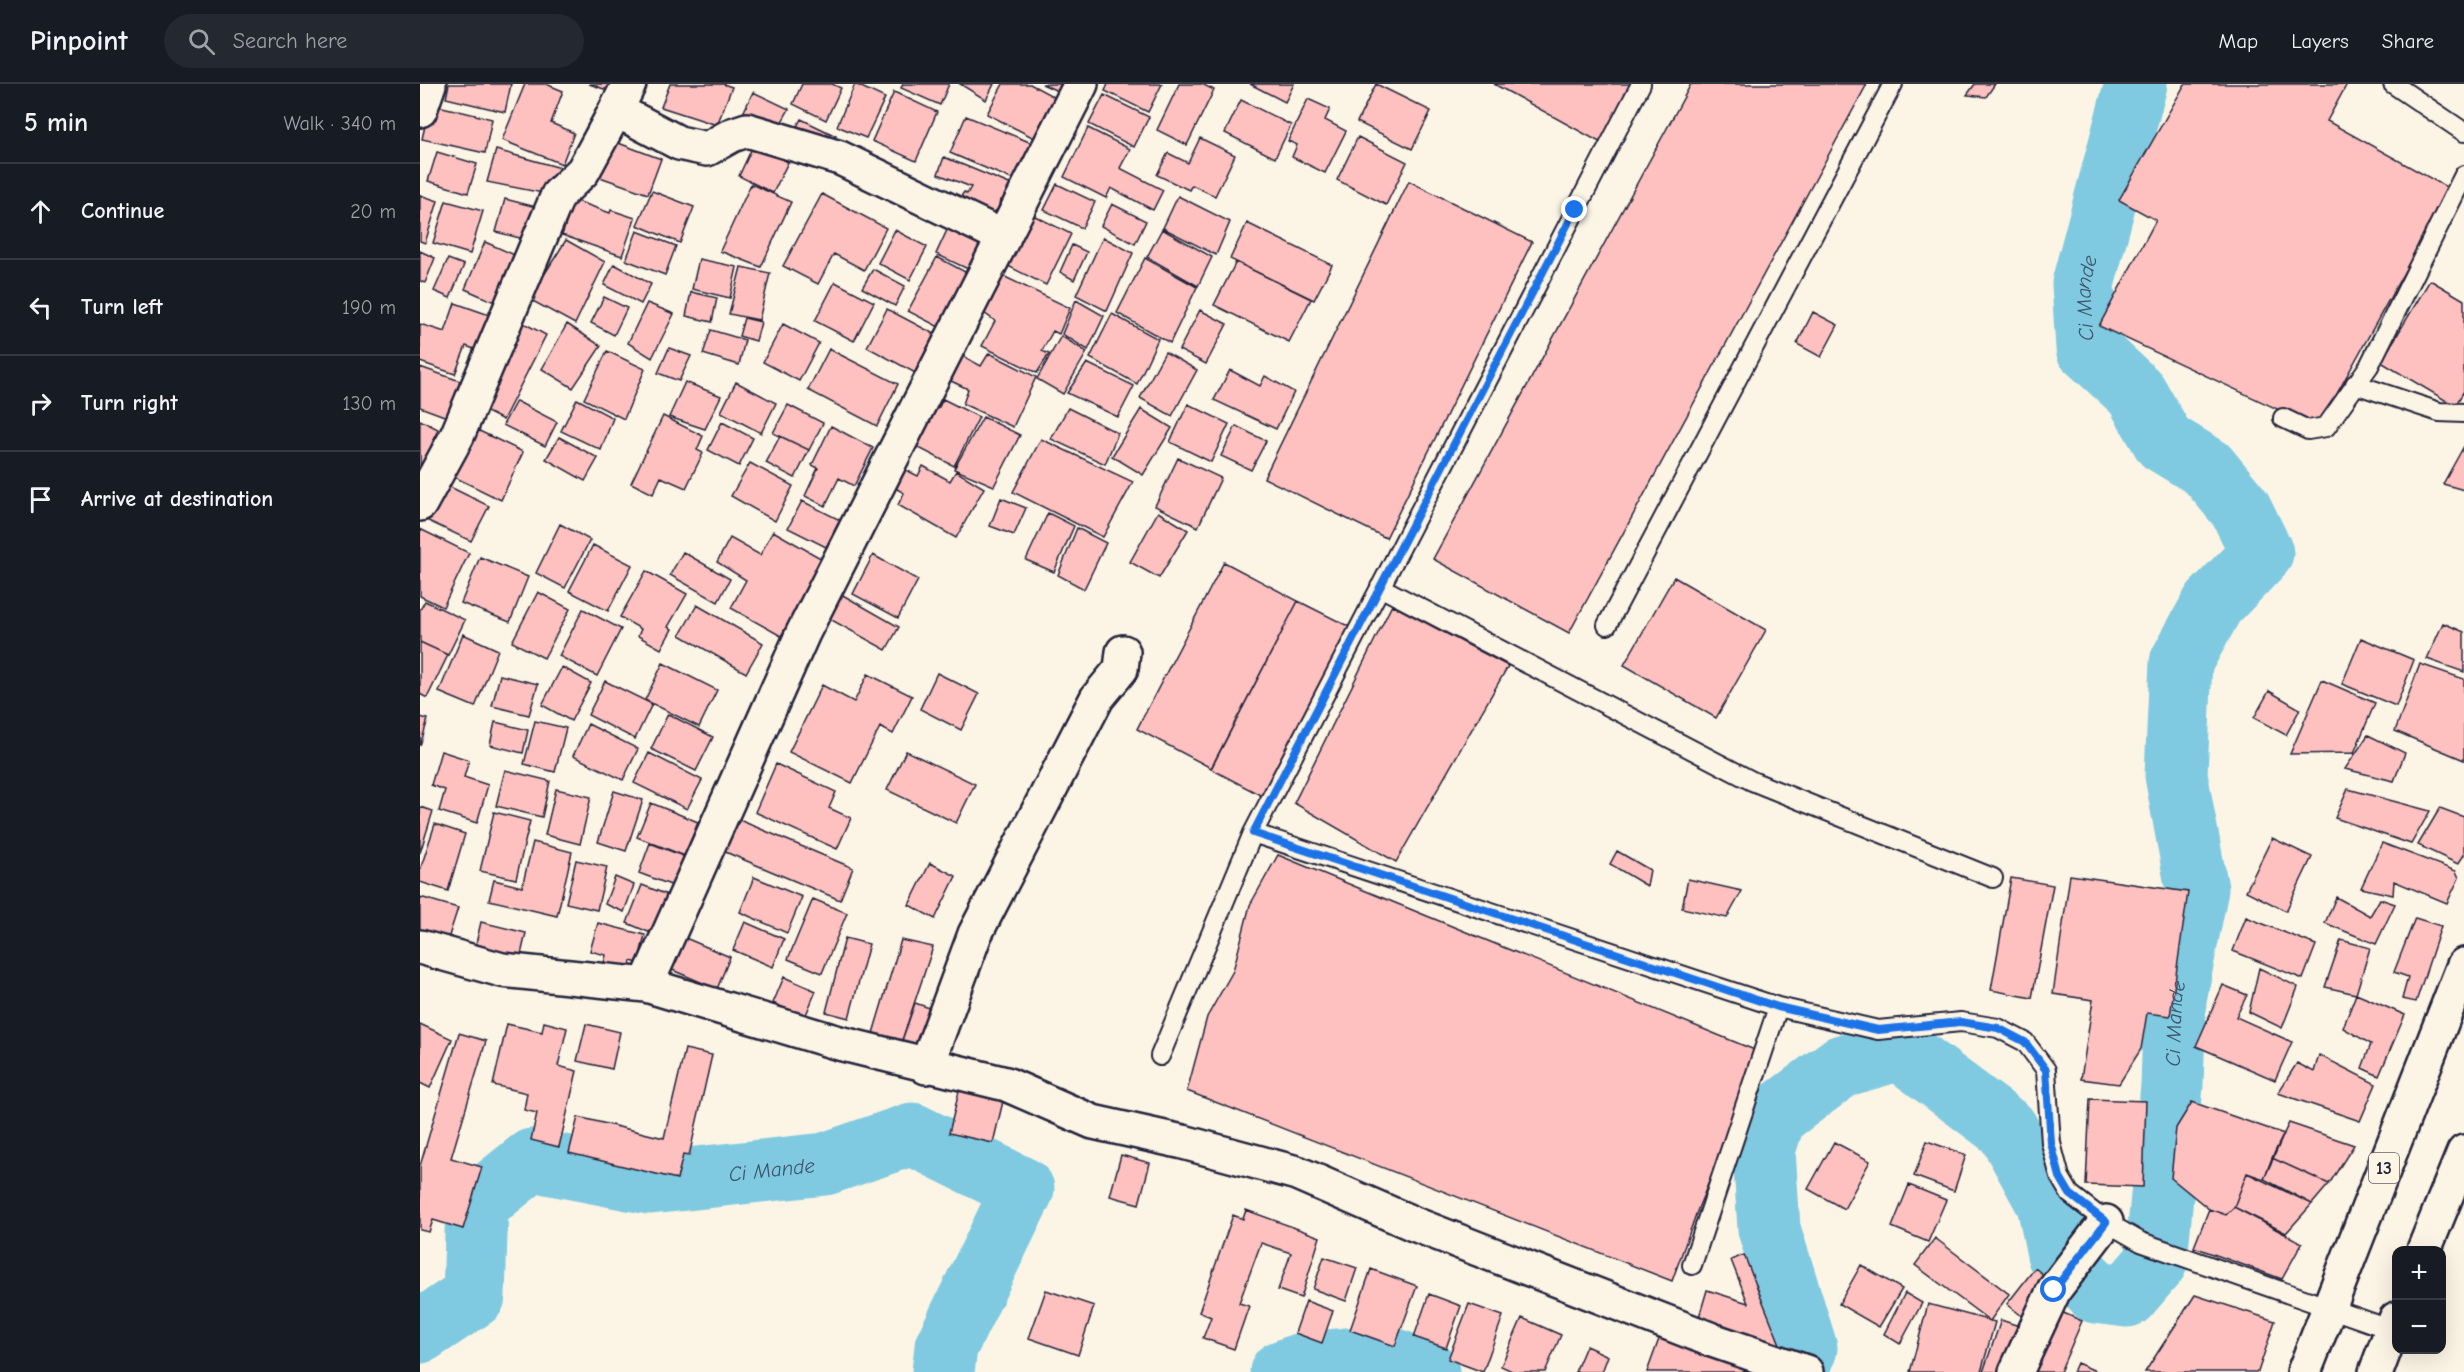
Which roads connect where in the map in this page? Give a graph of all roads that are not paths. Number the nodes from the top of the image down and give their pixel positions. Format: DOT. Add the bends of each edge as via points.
graph roads {
  1 [pos="429,84"];
  2 [pos="1082,84"];
  3 [pos="1641,84"];
  4 [pos="1893,84"];
  5 [pos="2393,84"];
  6 [pos="622,97"];
  7 [pos="420,111"];
  8 [pos="2464,132"];
  9 [pos="2464,175"];
  10 [pos="1004,237"];
  11 [pos="2355,384"];
  12 [pos="2464,413"];
  13 [pos="2283,418"];
  14 [pos="420,504"];
  15 [pos="1380,587"];
  16 [pos="1607,625"];
  17 [pos="1123,652"];
  18 [pos="1253,833"];
  19 [pos="1993,878"];
  20 [pos="420,947"];
  21 [pos="2464,965"];
  22 [pos="646,985"];
  23 [pos="1778,1007"];
  24 [pos="1160,1056"];
  25 [pos="927,1066"];
  26 [pos="2464,1152"];
  27 [pos="2106,1222"];
  28 [pos="2426,1246"];
  29 [pos="1692,1264"];
  30 [pos="2329,1308"];
  31 [pos="2392,1324"];
  32 [pos="2392,1330"];
  33 [pos="1806,1372"];
  34 [pos="2016,1372"];
  35 [pos="2304,1372"];
  36 [pos="2376,1372"];
  1 -- 7 [label="main road"];
  2 -- 10 [label="main road"];
  3 -- 15 [label="lane"];
  4 -- 16 [label="lane"];
  5 -- 8 [label="lane"];
  6 -- 10 [label="main road" via="679,143 706,149 747,130 840,158"];
  6 -- 14 [label="main road" via="583,171 558,195 457,436"];
  9 -- 11 [label="lane" via="2369,366"];
  10 -- 22 [label="main road" via="802,633"];
  11 -- 12 [label="lane" via="2439,412"];
  11 -- 13 [label="lane" via="2326,427 2308,430"];
  15 -- 18 [label="lane"];
  15 -- 19 [label="lane" via="1752,781"];
  17 -- 25 [label="main road" via="1121,669 1097,698 975,934"];
  18 -- 23 [label="lane"];
  18 -- 24 [label="lane"];
  20 -- 22 [label="main road" via="502,970"];
  21 -- 30 [label="main road, 13"];
  22 -- 25 [label="main road"];
  23 -- 27 [label="lane" via="1878,1030 1961,1022 1998,1028 2025,1042 2046,1070 2051,1143 2060,1177 2070,1194"];
  23 -- 29 [label="lane"];
  25 -- 33 [label="main road" via="1006,1084 1093,1122 1297,1173 1414,1224"];
  26 -- 28 [label="main road"];
  27 -- 30 [label="lane" via="2141,1242"];
  27 -- 34 [label="main road" via="2054,1290"];
  30 -- 31 [label="lane"];
  30 -- 35 [label="main road, 13"];
  32 -- 36 [label="main road"];
}
